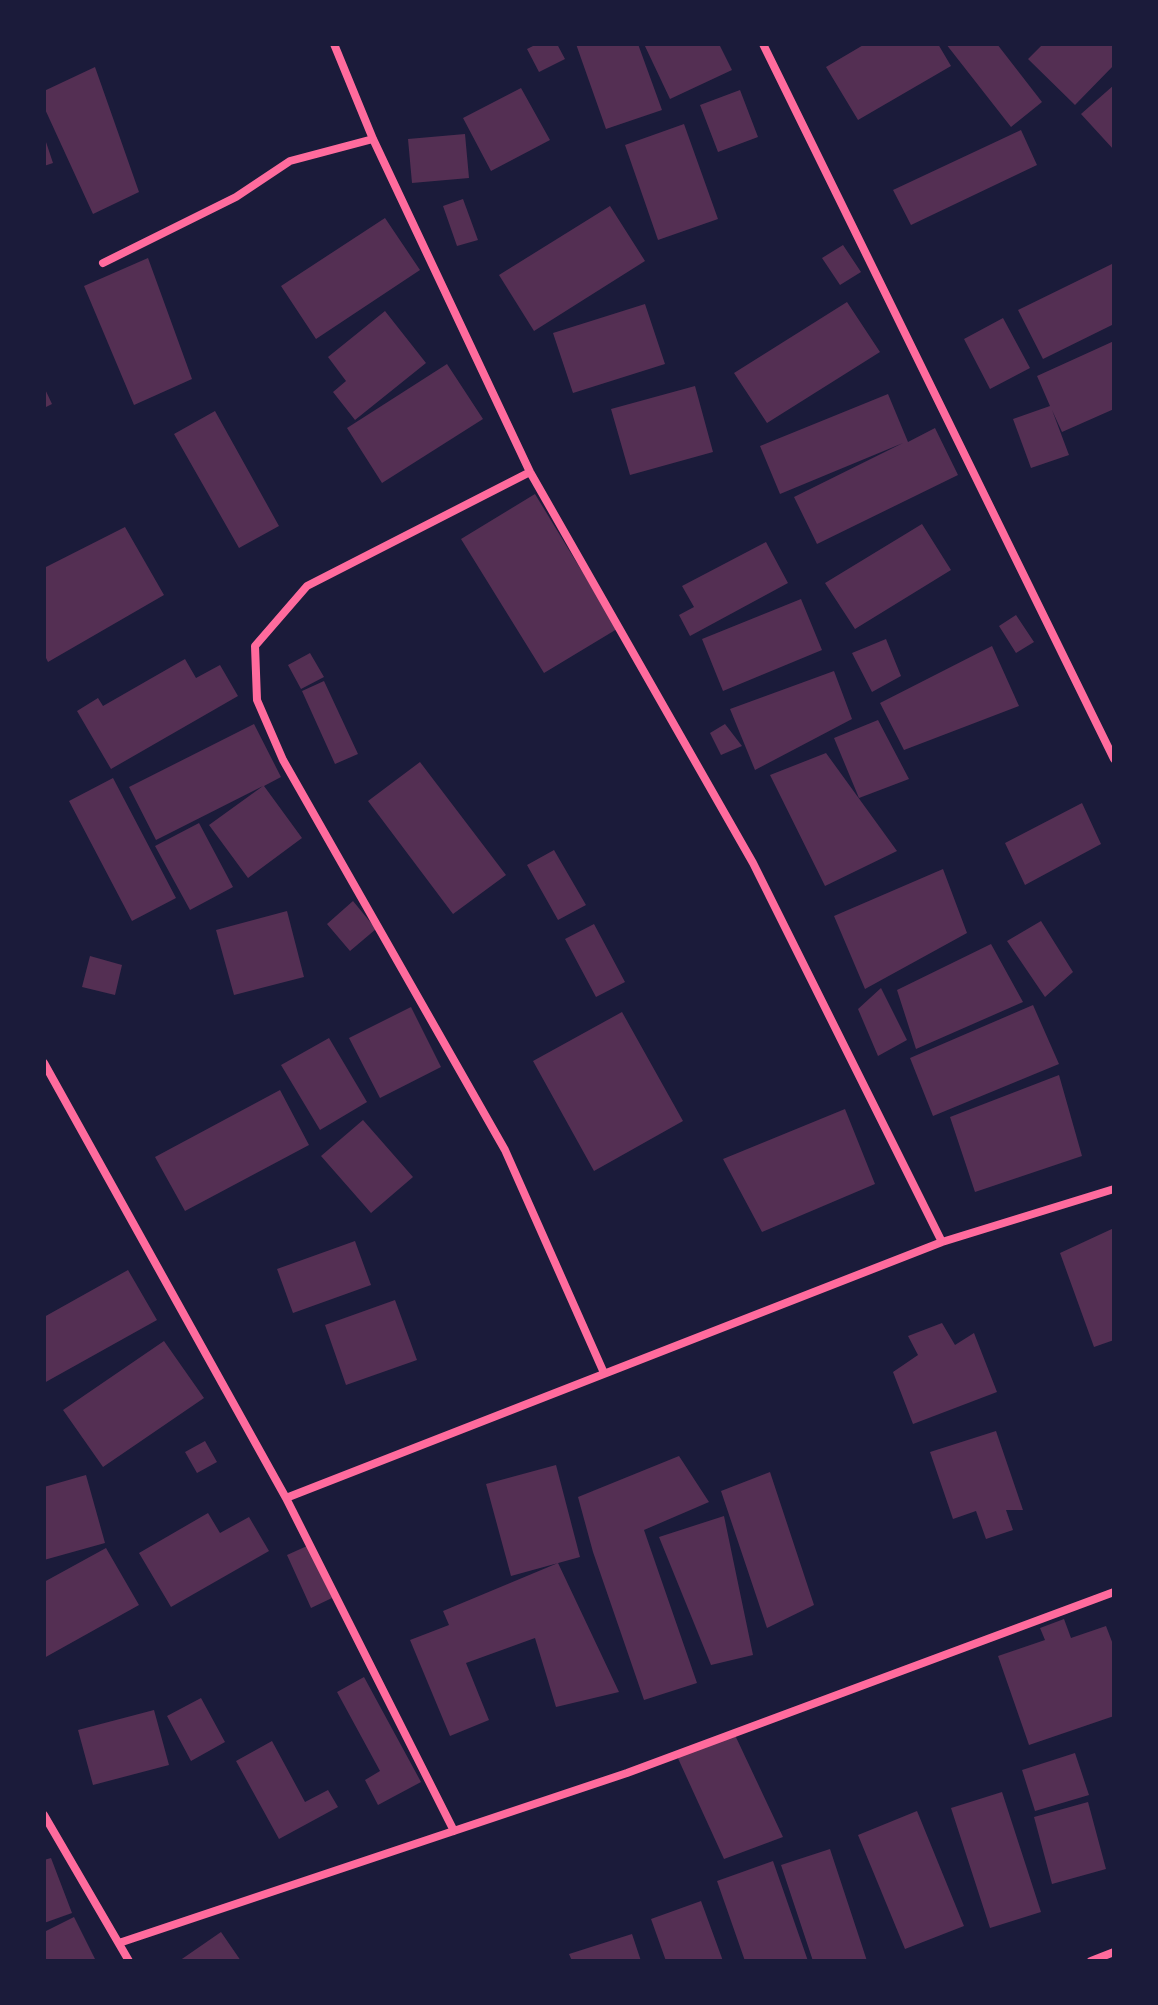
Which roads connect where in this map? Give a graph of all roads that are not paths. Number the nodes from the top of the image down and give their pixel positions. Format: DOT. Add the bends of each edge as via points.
graph roads {
  1 [pos="334,44"];
  2 [pos="763,44"];
  3 [pos="373,139"];
  4 [pos="103,263"];
  5 [pos="530,472"];
  6 [pos="1114,759"];
  7 [pos="44,1063"];
  8 [pos="1114,1189"];
  9 [pos="942,1242"];
  10 [pos="604,1373"];
  11 [pos="286,1498"];
  12 [pos="1114,1592"];
  13 [pos="44,1815"];
  14 [pos="454,1831"];
  15 [pos="119,1943"];
  16 [pos="1114,1952"];
  17 [pos="129,1961"];
  18 [pos="1091,1961"];
  1 -- 3 [label="street"];
  2 -- 6 [label="street"];
  3 -- 4 [label="street" via="290,161 236,197"];
  3 -- 5 [label="street"];
  5 -- 9 [label="street" via="753,863"];
  5 -- 10 [label="street" via="307,586 255,646 257,700 283,760 505,1150"];
  7 -- 11 [label="street"];
  8 -- 9 [label="street"];
  9 -- 10 [label="street"];
  10 -- 11 [label="street"];
  11 -- 14 [label="street"];
  12 -- 14 [label="street" via="627,1773"];
  13 -- 15 [label="street"];
  14 -- 15 [label="street"];
  15 -- 17 [label="street"];
  16 -- 18 [label="street"];
}
